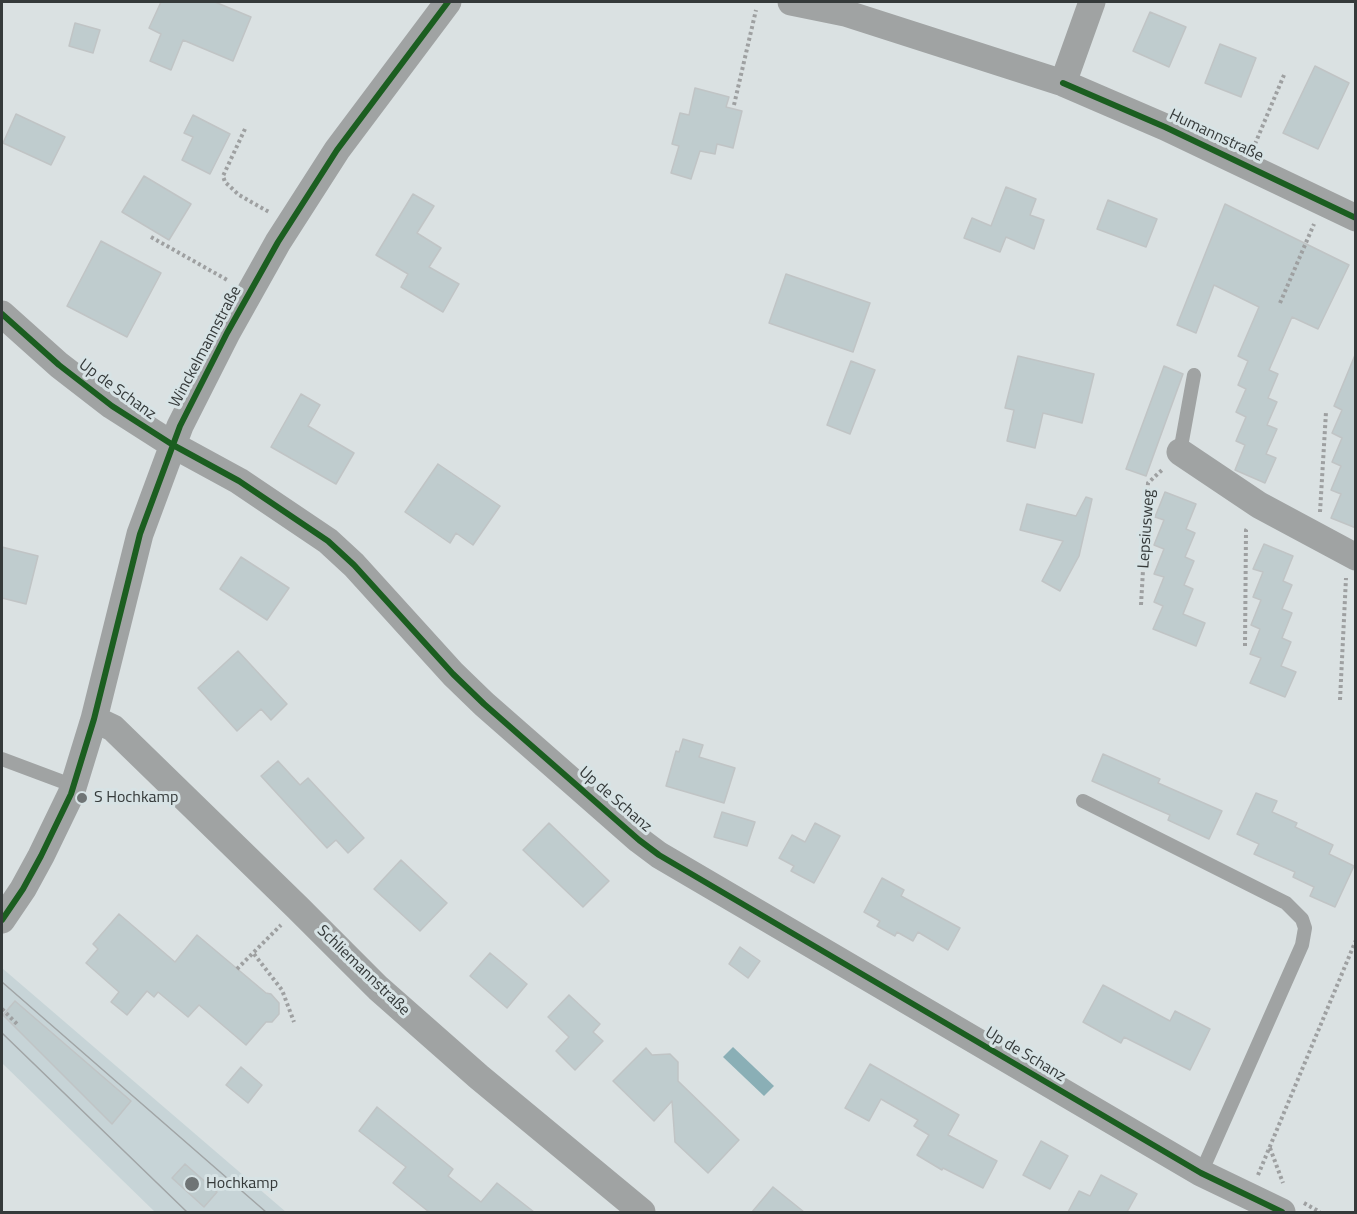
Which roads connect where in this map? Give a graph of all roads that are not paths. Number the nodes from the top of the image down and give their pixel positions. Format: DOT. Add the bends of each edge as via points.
graph roads {
  1 [pos="448,2"];
  2 [pos="791,2"];
  3 [pos="1092,2"];
  4 [pos="1063,83"];
  5 [pos="1356,218"];
  6 [pos="2,314"];
  7 [pos="1194,375"];
  8 [pos="172,445"];
  9 [pos="1180,452"];
  10 [pos="1353,563"];
  11 [pos="94,719"];
  12 [pos="2,759"];
  13 [pos="74,786"];
  14 [pos="1083,801"];
  15 [pos="5,916"];
  16 [pos="1201,1173"];
  17 [pos="1283,1200"];
  18 [pos="642,1212"];
  1 -- 8 [label="street, Winckelmannstraße" via="337,150 278,242 227,333"];
  2 -- 4 [label="street, Humannstraße" via="845,12"];
  3 -- 4 [label="street"];
  4 -- 5 [label="street, Humannstraße"];
  6 -- 8 [label="street, Up de Schanz" via="112,406"];
  7 -- 9 [label="lane"];
  8 -- 11 [label="street, Winckelmannstraße" via="140,534"];
  8 -- 16 [label="street, Up de Schanz" via="239,481 328,541 484,704 659,855"];
  9 -- 10 [label="street" via="1259,505 1319,537"];
  11 -- 13 [label="street, Winckelmannstraße"];
  11 -- 18 [label="street, Schliemannstraße" via="113,728 378,988"];
  12 -- 13 [label="lane"];
  13 -- 15 [label="street, Winckelmannstraße" via="41,856"];
  14 -- 16 [label="lane" via="1286,903 1302,919 1305,928 1302,945"];
  16 -- 17 [label="street, Up de Schanz"];
}
